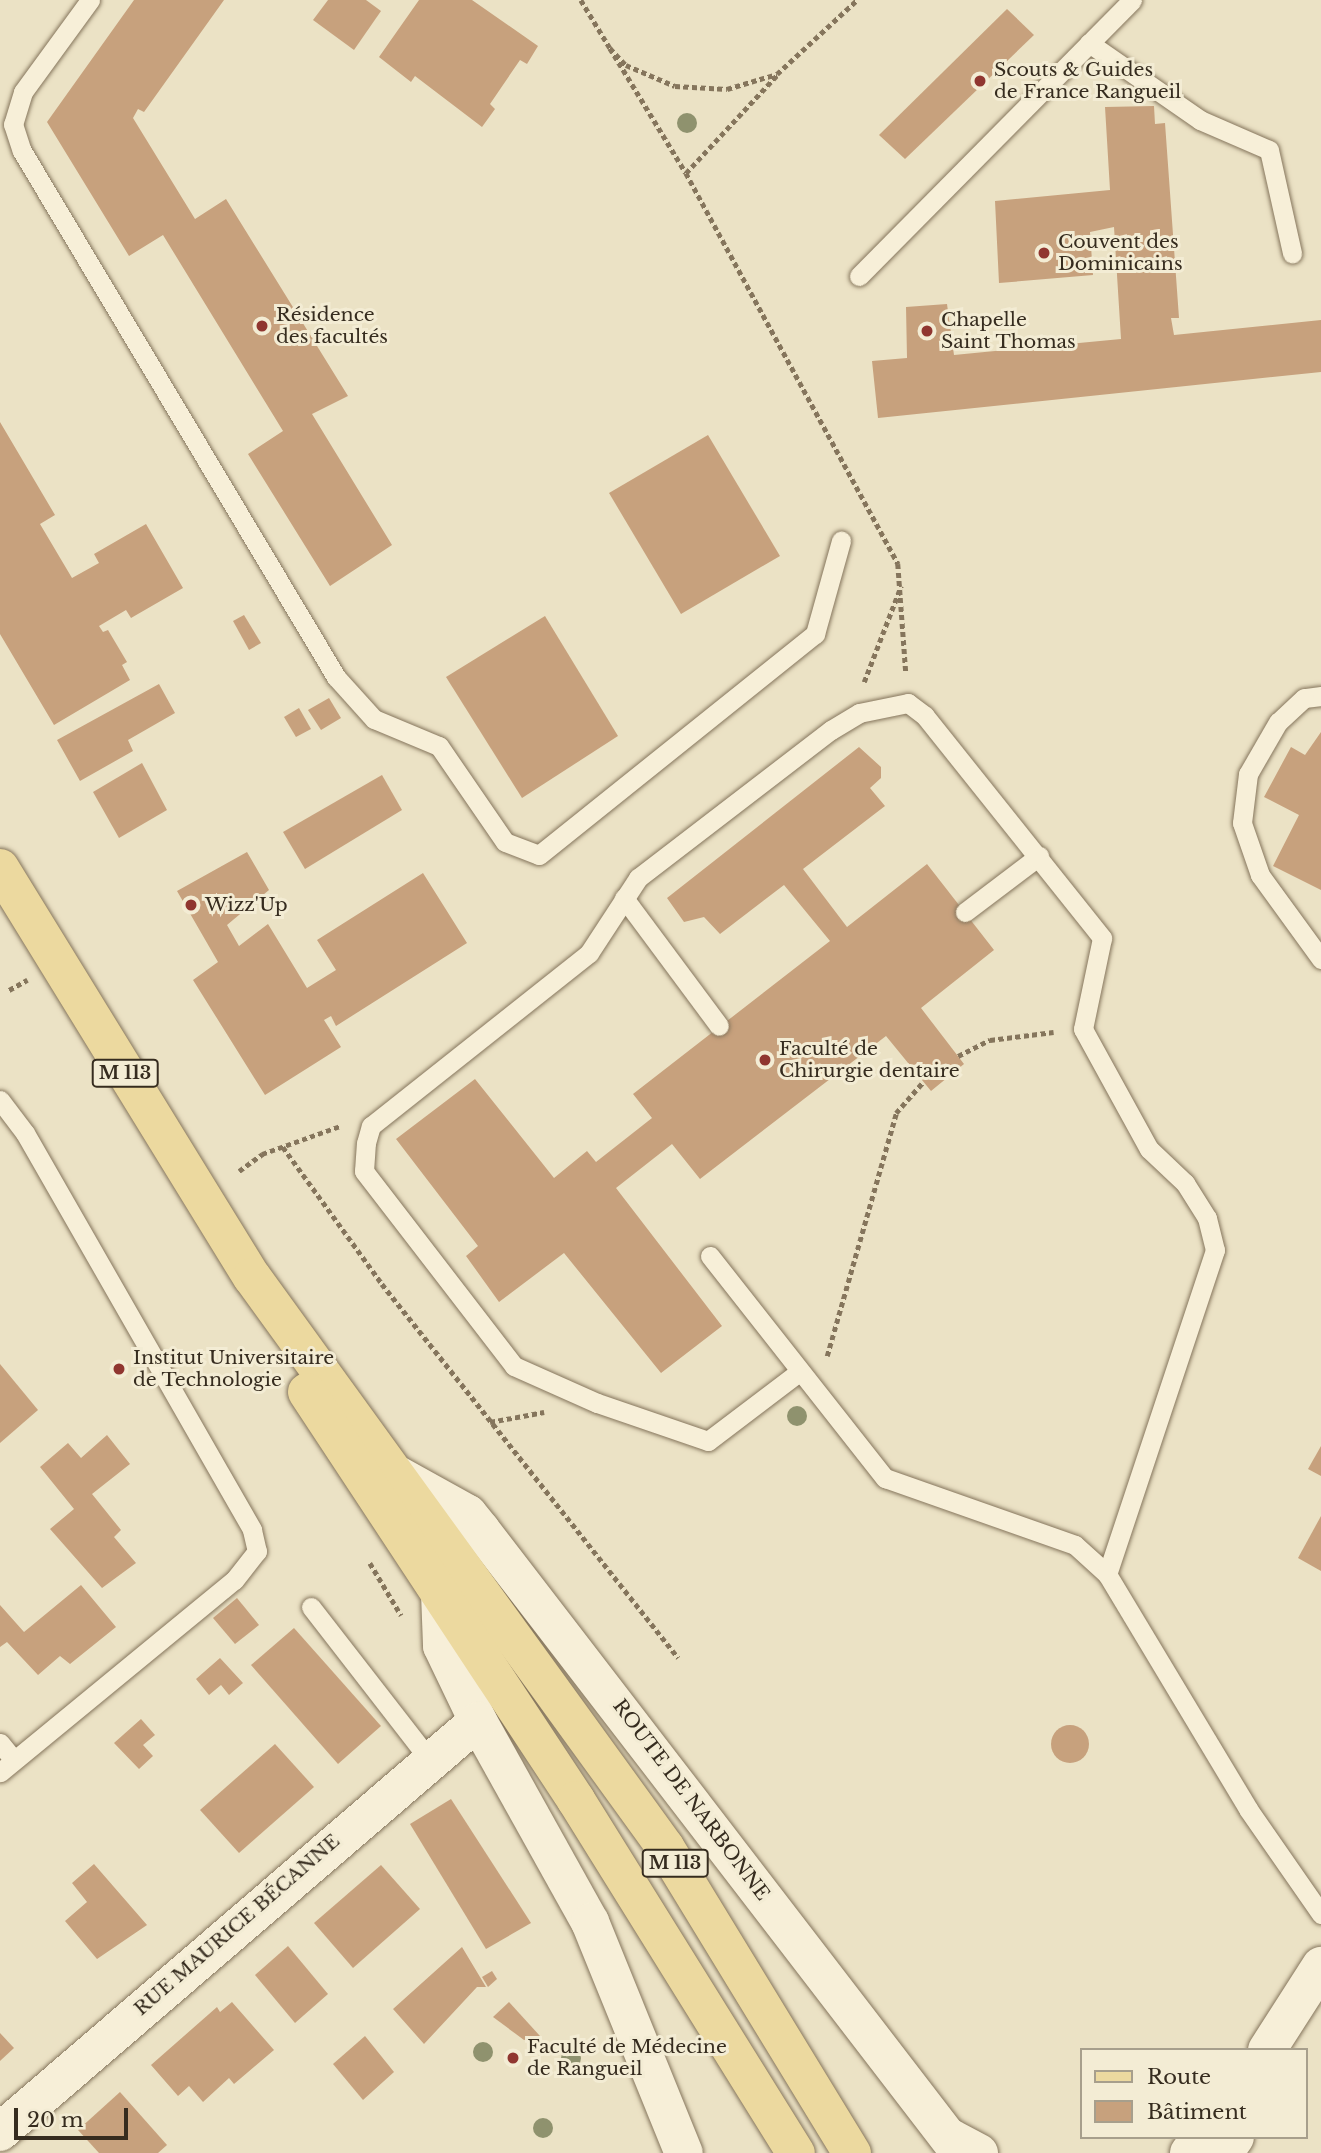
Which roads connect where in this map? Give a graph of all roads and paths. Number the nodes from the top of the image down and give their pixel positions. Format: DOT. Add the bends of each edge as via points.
graph roads {
  1 [pos="90,0"];
  2 [pos="582,0"];
  3 [pos="857,0"];
  4 [pos="1132,0"];
  5 [pos="1089,43"];
  6 [pos="610,48"];
  7 [pos="777,74"];
  8 [pos="686,173"];
  9 [pos="1292,253"];
  10 [pos="859,276"];
  11 [pos="841,541"];
  12 [pos="902,585"];
  13 [pos="1321,695"];
  14 [pos="908,703"];
  15 [pos="831,730"];
  16 [pos="1039,856"];
  17 [pos="0,868"];
  18 [pos="624,898"];
  19 [pos="965,912"];
  20 [pos="1321,958"];
  21 [pos="29,979"];
  22 [pos="9,990"];
  23 [pos="719,1026"];
  24 [pos="1083,1029"];
  25 [pos="958,1056"];
  26 [pos="923,1082"];
  27 [pos="0,1100"];
  28 [pos="371,1126"];
  29 [pos="283,1147"];
  30 [pos="239,1171"];
  31 [pos="710,1256"];
  32 [pos="252,1277"];
  33 [pos="799,1372"];
  34 [pos="817,1394"];
  35 [pos="398,1475"];
  36 [pos="1107,1574"];
  37 [pos="440,1593"];
  38 [pos="312,1607"];
  39 [pos="678,1658"];
  40 [pos="478,1721"];
  41 [pos="0,1743"];
  42 [pos="428,1759"];
  43 [pos="7,1766"];
  44 [pos="1321,1914"];
  45 [pos="1321,1966"];
  46 [pos="1321,2015"];
  47 [pos="1268,2048"];
  48 [pos="1297,2048"];
  49 [pos="0,2132"];
  50 [pos="1229,2139"];
  51 [pos="963,2148"];
  52 [pos="1197,2149"];
  53 [pos="684,2153"];
  54 [pos="796,2153"];
  55 [pos="852,2153"];
  1 -- 11 [label="lane" via="23,92 13,124 22,151 336,677 374,719 439,746 505,842 539,855 816,634"];
  2 -- 6 [label="path"];
  3 -- 7 [label="path"];
  4 -- 5 [label="lane"];
  5 -- 9 [label="lane" via="1200,120 1269,150"];
  5 -- 10 [label="lane"];
  6 -- 7 [label="path" via="626,65 675,86 727,89"];
  6 -- 8 [label="path"];
  7 -- 8 [label="path"];
  8 -- 12 [label="path" via="898,564"];
  12 -- 14 [label="path"];
  12 -- 15 [label="path" via="863,685"];
  13 -- 20 [label="lane" via="1304,698 1278,722 1248,774 1242,823 1260,875"];
  14 -- 15 [label="lane" via="859,713"];
  14 -- 16 [label="lane" via="925,716"];
  15 -- 18 [label="lane" via="638,878"];
  16 -- 19 [label="lane"];
  16 -- 24 [label="lane" via="1102,938"];
  17 -- 32 [label="main road, ROUTE DE NARBONNE / M 113"];
  18 -- 23 [label="lane"];
  18 -- 28 [label="lane" via="589,953"];
  21 -- 22 [label="path"];
  24 -- 25 [label="path" via="990,1040"];
  24 -- 36 [label="lane" via="1149,1149 1185,1183 1207,1218 1215,1250"];
  26 -- 34 [label="path" via="896,1113"];
  27 -- 43 [label="lane" via="32,1145 246,1518 257,1550 234,1580"];
  28 -- 29 [label="path" via="352,1123"];
  28 -- 33 [label="lane" via="364,1171 514,1366 597,1403 708,1441"];
  29 -- 30 [label="path"];
  29 -- 39 [label="path" via="390,1295"];
  31 -- 33 [label="lane"];
  32 -- 35 [label="main road, ROUTE DE NARBONNE / M 113"];
  32 -- 37 [label="main road, ROUTE DE NARBONNE / M 113" via="288,1363"];
  33 -- 34 [label="lane"];
  34 -- 36 [label="lane" via="885,1478 1075,1545"];
  35 -- 51 [label="street, ROUTE DE NARBONNE" via="474,1522"];
  35 -- 55 [label="main road, ROUTE DE NARBONNE / M 113" via="665,1847"];
  36 -- 44 [label="lane" via="1248,1809"];
  37 -- 40 [label="street" via="443,1646"];
  37 -- 54 [label="main road, ROUTE DE NARBONNE / M 113"];
  38 -- 42 [label="lane"];
  40 -- 42 [label="street, RUE MAURICE BÉCANNE"];
  40 -- 53 [label="street" via="590,1922"];
  41 -- 43 [label="lane"];
  42 -- 49 [label="street, RUE MAURICE BÉCANNE"];
  45 -- 47 [label="street"];
  46 -- 48 [label="street"];
  50 -- 52 [label="street"];
}
